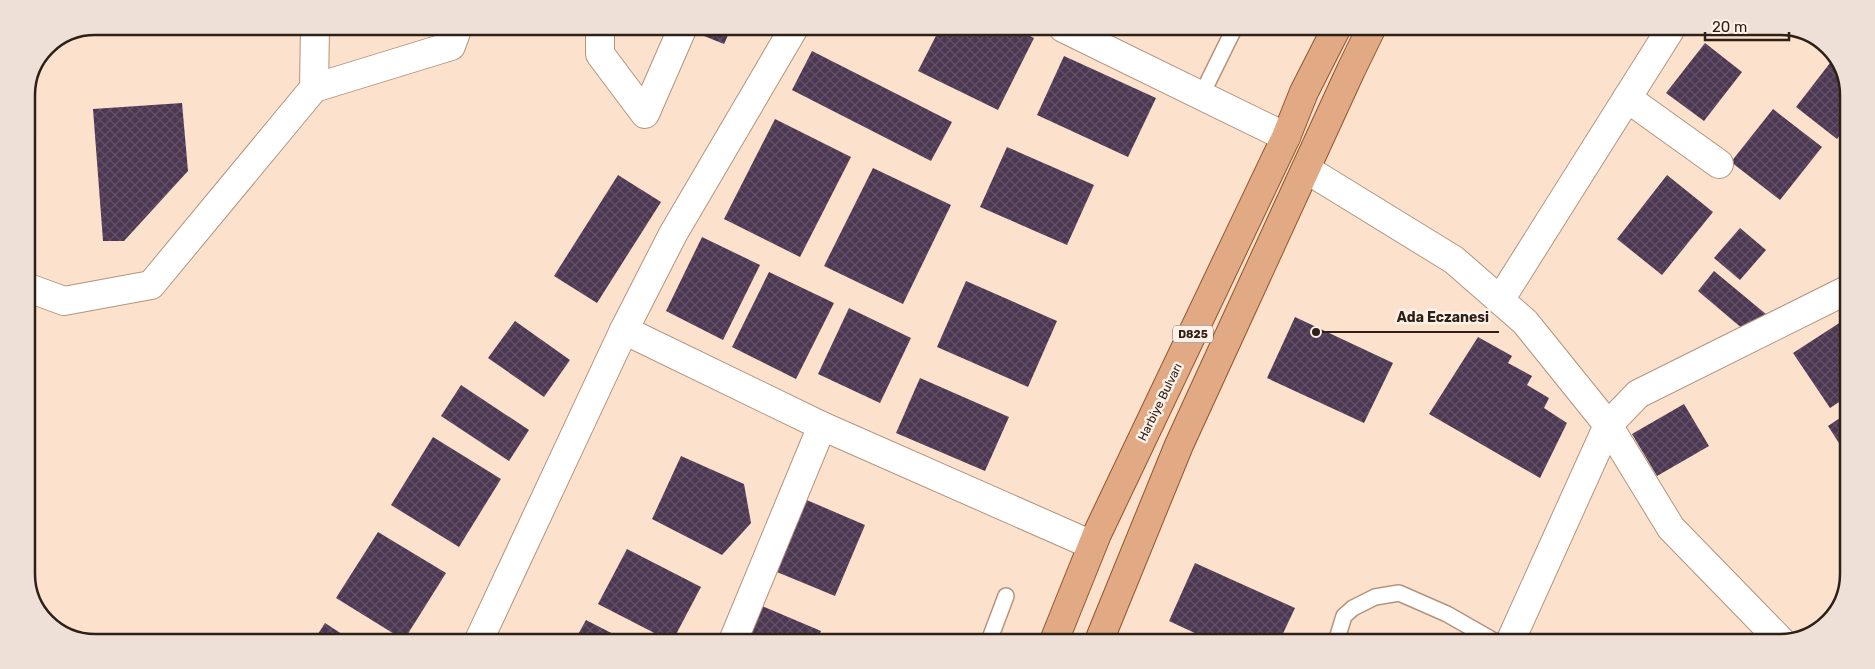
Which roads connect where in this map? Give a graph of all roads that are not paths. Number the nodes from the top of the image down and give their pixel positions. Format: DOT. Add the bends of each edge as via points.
graph roads {
  1 [pos="315,35"];
  2 [pos="455,35"];
  3 [pos="600,35"];
  4 [pos="680,35"];
  5 [pos="790,35"];
  6 [pos="1077,35"];
  7 [pos="1231,35"];
  8 [pos="1333,35"];
  9 [pos="1368,35"];
  10 [pos="1667,35"];
  11 [pos="314,88"];
  12 [pos="1201,96"];
  13 [pos="1627,98"];
  14 [pos="1286,137"];
  15 [pos="1719,164"];
  16 [pos="1306,169"];
  17 [pos="35,290"];
  18 [pos="1840,293"];
  19 [pos="1500,300"];
  20 [pos="624,330"];
  21 [pos="1608,425"];
  22 [pos="822,426"];
  23 [pos="1092,545"];
  24 [pos="1006,596"];
  25 [pos="482,634"];
  26 [pos="736,634"];
  27 [pos="992,634"];
  28 [pos="1057,634"];
  29 [pos="1102,634"];
  30 [pos="1338,634"];
  31 [pos="1482,634"];
  32 [pos="1514,634"];
  33 [pos="1774,634"];
  1 -- 11 [label="street"];
  2 -- 11 [label="street" via="451,46"];
  3 -- 4 [label="street" via="600,54 645,114"];
  5 -- 20 [label="street" via="673,234"];
  6 -- 12 [label="street"];
  7 -- 12 [label="lane"];
  8 -- 14 [label="main road, Harbiye Bulvarı / D825"];
  9 -- 16 [label="main road, D825"];
  10 -- 13 [label="street"];
  11 -- 17 [label="street" via="151,286 64,301"];
  12 -- 14 [label="street"];
  13 -- 15 [label="street"];
  13 -- 19 [label="street"];
  14 -- 23 [label="main road, Harbiye Bulvarı / D825"];
  16 -- 19 [label="street" via="1454,260"];
  16 -- 29 [label="main road, D825" via="1179,445"];
  18 -- 21 [label="street" via="1638,394"];
  19 -- 21 [label="street" via="1525,322"];
  20 -- 22 [label="street"];
  20 -- 25 [label="street"];
  21 -- 32 [label="street"];
  21 -- 33 [label="street" via="1671,528"];
  22 -- 23 [label="street"];
  22 -- 26 [label="street"];
  23 -- 28 [label="main road, Harbiye Bulvarı / D825"];
  24 -- 27 [label="lane"];
  30 -- 31 [label="lane" via="1344,616 1353,608 1375,597 1399,593"];
}
